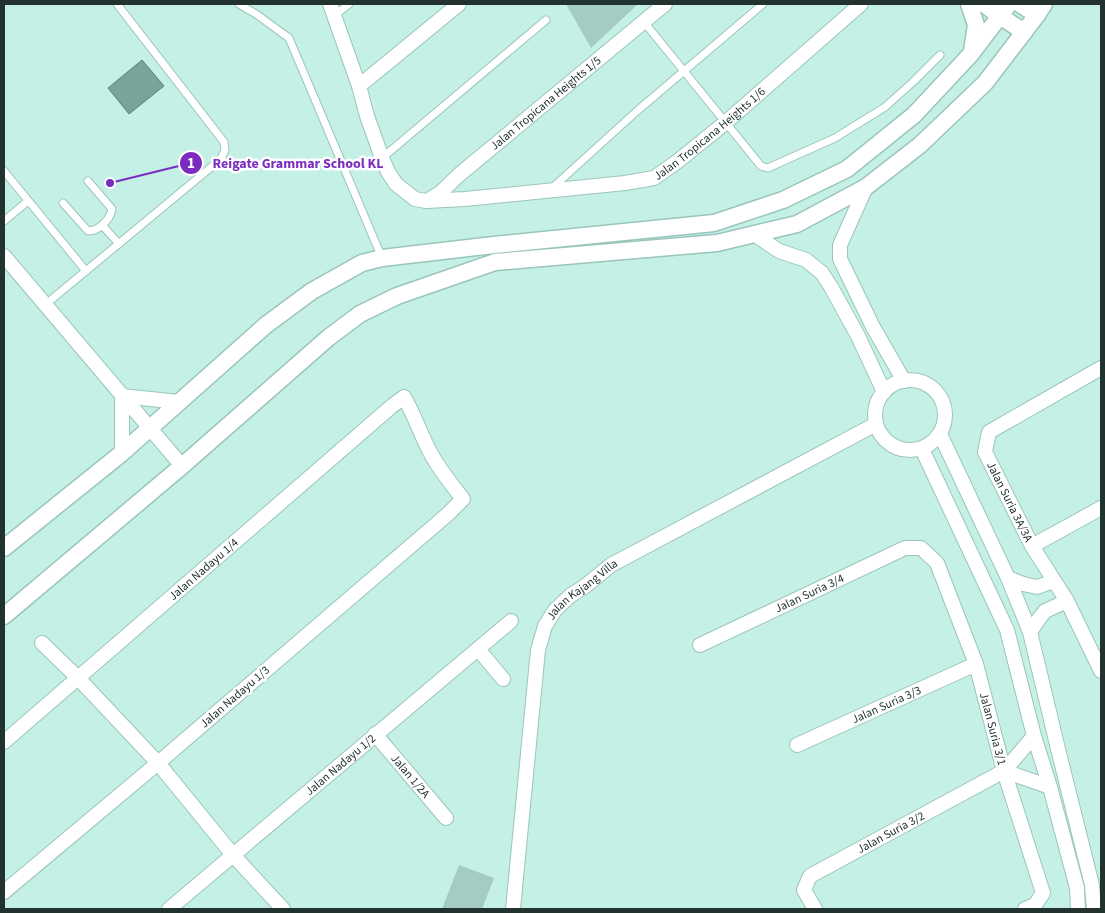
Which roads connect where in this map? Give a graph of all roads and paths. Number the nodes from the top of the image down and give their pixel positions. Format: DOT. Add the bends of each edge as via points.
graph roads {
  1 [pos="117,4"];
  2 [pos="238,4"];
  3 [pos="349,4"];
  4 [pos="459,4"];
  5 [pos="665,4"];
  6 [pos="763,4"];
  7 [pos="861,4"];
  8 [pos="969,4"];
  9 [pos="984,4"];
  10 [pos="1020,4"];
  11 [pos="332,10"];
  12 [pos="1004,10"];
  13 [pos="1041,10"];
  14 [pos="546,20"];
  15 [pos="644,22"];
  16 [pos="1024,32"];
  17 [pos="971,54"];
  18 [pos="940,55"];
  19 [pos="684,71"];
  20 [pos="359,86"];
  21 [pos="725,123"];
  22 [pos="382,158"];
  23 [pos="4,171"];
  24 [pos="460,174"];
  25 [pos="10,179"];
  26 [pos="88,180"];
  27 [pos="4,184"];
  28 [pos="866,187"];
  29 [pos="549,191"];
  30 [pos="465,199"];
  31 [pos="28,201"];
  32 [pos="426,201"];
  33 [pos="63,203"];
  34 [pos="4,221"];
  35 [pos="102,225"];
  36 [pos="754,234"];
  37 [pos="119,244"];
  38 [pos="4,256"];
  39 [pos="382,258"];
  40 [pos="86,271"];
  41 [pos="46,304"];
  42 [pos="1101,368"];
  43 [pos="904,381"];
  44 [pos="884,392"];
  45 [pos="122,396"];
  46 [pos="179,402"];
  47 [pos="876,424"];
  48 [pos="150,429"];
  49 [pos="940,434"];
  50 [pos="922,449"];
  51 [pos="122,453"];
  52 [pos="182,466"];
  53 [pos="463,499"];
  54 [pos="1101,508"];
  55 [pos="1032,546"];
  56 [pos="4,548"];
  57 [pos="921,548"];
  58 [pos="1008,578"];
  59 [pos="1054,581"];
  60 [pos="1067,601"];
  61 [pos="4,616"];
  62 [pos="510,621"];
  63 [pos="1030,632"];
  64 [pos="42,643"];
  65 [pos="700,645"];
  66 [pos="478,649"];
  67 [pos="976,664"];
  68 [pos="1101,669"];
  69 [pos="78,678"];
  70 [pos="503,679"];
  71 [pos="375,734"];
  72 [pos="1034,736"];
  73 [pos="4,742"];
  74 [pos="796,745"];
  75 [pos="158,763"];
  76 [pos="1004,771"];
  77 [pos="1050,787"];
  78 [pos="446,818"];
  79 [pos="233,855"];
  80 [pos="4,892"];
  81 [pos="169,909"];
  82 [pos="283,909"];
  83 [pos="513,909"];
  84 [pos="815,909"];
  85 [pos="1025,909"];
  86 [pos="1078,909"];
  87 [pos="1094,909"];
  1 -- 37 [label="lane" via="224,142 225,150 221,159"];
  2 -- 39 [label="lane" via="289,38"];
  3 -- 11 [label="lane"];
  4 -- 20 [label="street"];
  5 -- 15 [label="street, Jalan Tropicana Heights 1/5"];
  6 -- 19 [label="lane"];
  7 -- 21 [label="street, Jalan Tropicana Heights 1/6"];
  8 -- 17 [label="street" via="976,25"];
  9 -- 12 [label="street"];
  10 -- 13 [label="street"];
  11 -- 20 [label="street"];
  12 -- 16 [label="street"];
  12 -- 17 [label="street"];
  13 -- 16 [label="street"];
  14 -- 22 [label="lane"];
  15 -- 19 [label="lane"];
  15 -- 24 [label="street, Jalan Tropicana Heights 1/5"];
  16 -- 28 [label="street" via="985,83 920,145"];
  17 -- 39 [label="street" via="914,115 847,169 750,212 714,223"];
  18 -- 21 [label="lane" via="884,107 835,138 768,168 761,166"];
  19 -- 21 [label="lane"];
  19 -- 29 [label="lane"];
  20 -- 22 [label="street"];
  21 -- 29 [label="street, Jalan Tropicana Heights 1/6" via="654,178"];
  22 -- 32 [label="street" via="396,184 415,198"];
  23 -- 25 [label="lane"];
  24 -- 30 [label="street" via="455,191"];
  24 -- 32 [label="street, Jalan Tropicana Heights 1/5"];
  25 -- 27 [label="lane"];
  25 -- 31 [label="lane"];
  26 -- 35 [label="lane" via="112,209"];
  28 -- 36 [label="street" via="797,224"];
  28 -- 43 [label="street" via="840,245 840,258"];
  29 -- 30 [label="street, Jalan Tropicana Heights 1/6"];
  30 -- 32 [label="street, Jalan Tropicana Heights 1/6"];
  31 -- 34 [label="lane"];
  31 -- 40 [label="lane"];
  33 -- 35 [label="lane" via="88,231"];
  35 -- 37 [label="lane"];
  36 -- 44 [label="street" via="779,251 806,260 822,273 858,336"];
  36 -- 52 [label="street" via="717,243 495,262 397,296 360,314 328,338"];
  37 -- 40 [label="lane"];
  38 -- 41 [label="street"];
  39 -- 46 [label="street" via="362,263 312,291 266,325"];
  40 -- 41 [label="lane"];
  41 -- 45 [label="street"];
  42 -- 55 [label="street, Jalan Suria 3A/3A" via="989,432 985,452"];
  43 -- 44 [label="street"];
  43 -- 49 [label="street" via="916,380 936,391 945,412 945,424"];
  44 -- 47 [label="street" via="875,413"];
  45 -- 46 [label="street"];
  45 -- 48 [label="street"];
  45 -- 51 [label="street"];
  46 -- 48 [label="street"];
  47 -- 50 [label="street" via="889,444 910,451"];
  47 -- 83 [label="street, Jalan Kajang Villa" via="611,565 555,610 545,626 538,650"];
  48 -- 51 [label="street"];
  48 -- 52 [label="street"];
  49 -- 50 [label="street"];
  49 -- 58 [label="street"];
  50 -- 72 [label="street" via="1007,630"];
  51 -- 56 [label="street"];
  52 -- 61 [label="street"];
  53 -- 69 [label="street, Jalan Nadayu 1/4" via="436,464 404,397"];
  53 -- 75 [label="street, Jalan Nadayu 1/3"];
  54 -- 55 [label="street"];
  55 -- 59 [label="street, Jalan Suria 3A/3A"];
  57 -- 65 [label="street, Jalan Suria 3/4" via="904,548"];
  57 -- 67 [label="street, Jalan Suria 3/1" via="937,563"];
  58 -- 59 [label="street" via="1037,587"];
  58 -- 63 [label="street"];
  59 -- 60 [label="street, Jalan Suria 3A/3A"];
  60 -- 63 [label="street" via="1045,611"];
  60 -- 68 [label="street, Jalan Suria 3A/3A"];
  62 -- 66 [label="street, Jalan Nadayu 1/2"];
  63 -- 87 [label="street" via="1092,885"];
  64 -- 69 [label="street"];
  66 -- 70 [label="street"];
  66 -- 71 [label="street, Jalan Nadayu 1/2"];
  67 -- 74 [label="street, Jalan Suria 3/3"];
  67 -- 76 [label="street, Jalan Suria 3/1"];
  69 -- 73 [label="street, Jalan Nadayu 1/4"];
  69 -- 75 [label="street"];
  71 -- 78 [label="street, Jalan 1/2A"];
  71 -- 79 [label="street, Jalan Nadayu 1/2"];
  72 -- 76 [label="street, Jalan Suria 3/2"];
  72 -- 77 [label="street"];
  75 -- 79 [label="street"];
  75 -- 80 [label="street, Jalan Nadayu 1/3"];
  76 -- 77 [label="street"];
  76 -- 84 [label="street, Jalan Suria 3/2" via="810,876 804,890"];
  76 -- 85 [label="street, Jalan Suria 3/1" via="1043,894 1034,905"];
  77 -- 86 [label="street" via="1078,888"];
  79 -- 81 [label="street, Jalan Nadayu 1/2"];
  79 -- 82 [label="street"];
}
